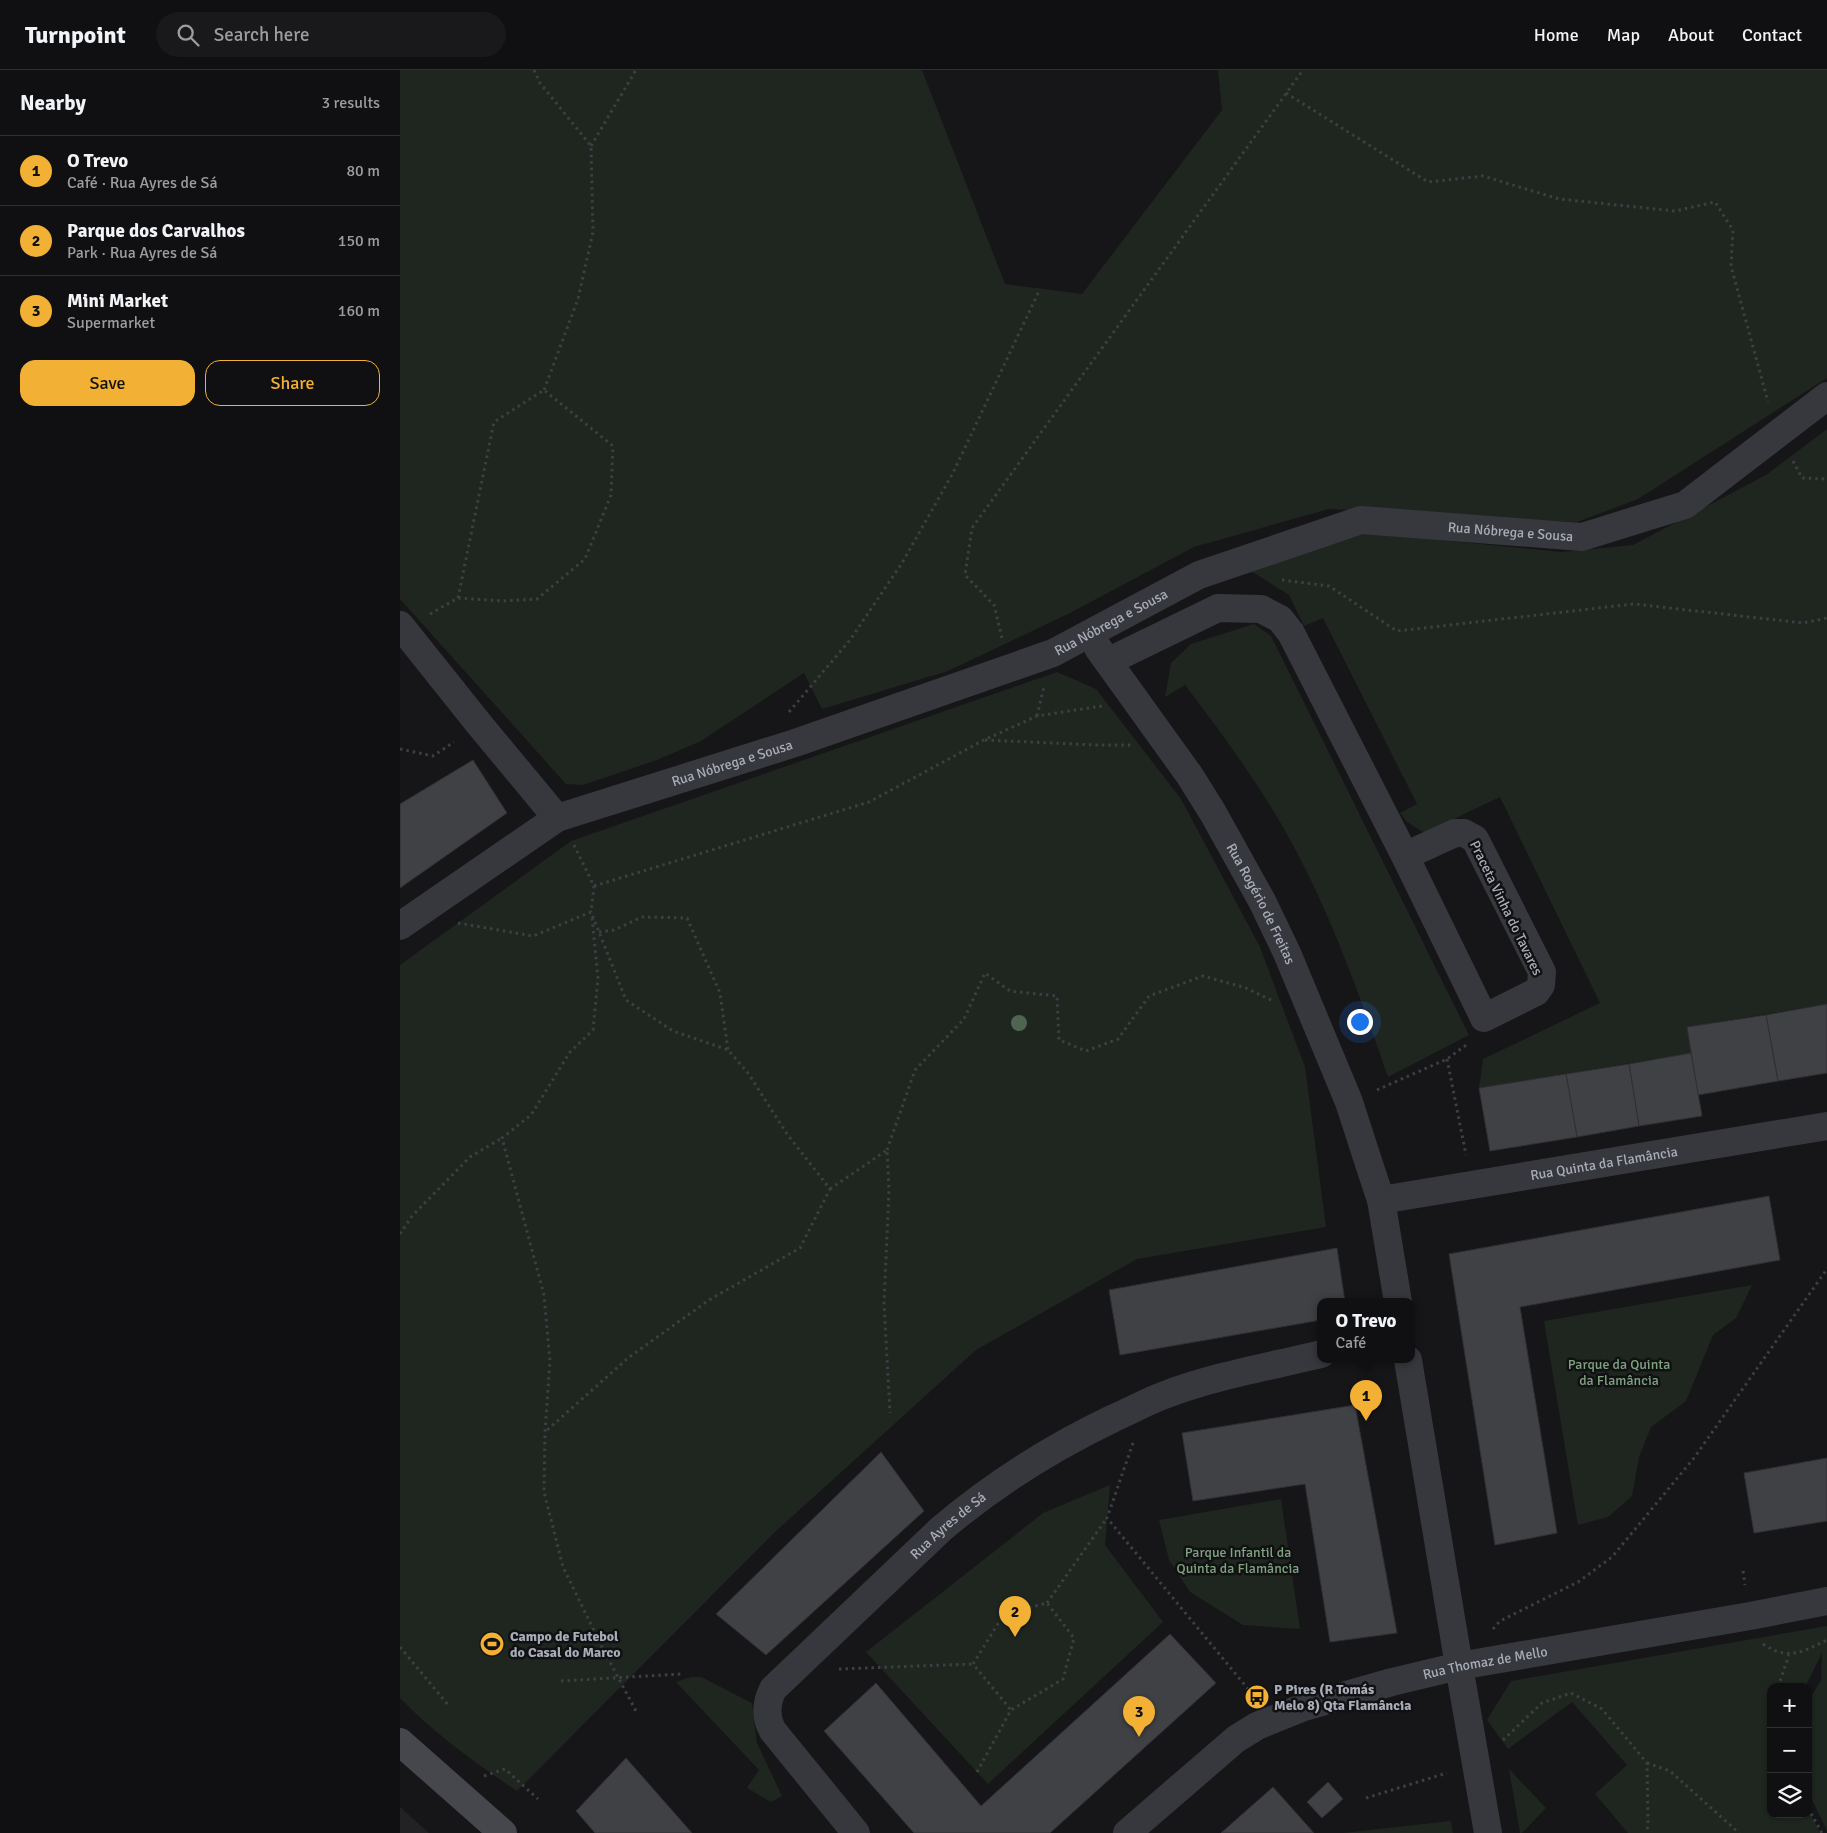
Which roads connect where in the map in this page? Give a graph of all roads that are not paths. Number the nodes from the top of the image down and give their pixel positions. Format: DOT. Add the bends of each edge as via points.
graph roads {
  1 [pos="1827,396"];
  2 [pos="402,627"];
  3 [pos="1087,635"];
  4 [pos="1109,661"];
  5 [pos="557,818"];
  6 [pos="1405,856"];
  7 [pos="400,926"];
  8 [pos="1827,1126"];
  9 [pos="1380,1200"];
  10 [pos="1397,1298"];
  11 [pos="1317,1355"];
  12 [pos="1408,1363"];
  13 [pos="1827,1601"];
  14 [pos="1459,1666"];
  15 [pos="400,1742"];
  16 [pos="503,1833"];
  17 [pos="856,1833"];
  18 [pos="1127,1833"];
  19 [pos="1488,1833"];
  1 -- 3 [label="street, Rua Nóbrega e Sousa" via="1685,504 1582,537 1361,520 1199,575"];
  2 -- 5 [label="street"];
  3 -- 4 [label="street, Rua Rogério de Freitas"];
  3 -- 5 [label="street, Rua Nóbrega e Sousa" via="1053,653 795,743"];
  4 -- 6 [label="street, Praceta Vinha do Tavares" via="1218,608 1256,608 1280,619 1291,634"];
  4 -- 9 [label="street, Rua Rogério de Freitas" via="1190,776 1262,901 1291,961 1349,1102"];
  5 -- 7 [label="street, Rua Nóbrega e Sousa"];
  6 -- 6 [label="street, Praceta Vinha do Tavares" via="1484,1018 1536,992 1541,985 1542,972 1475,839 1464,833 1452,834"];
  8 -- 9 [label="street, Rua Quinta da Flamância"];
  9 -- 10 [label="street, Rua Rogério de Freitas"];
  11 -- 17 [label="street, Rua Ayres de Sá" via="1196,1385 1146,1403 1032,1462 966,1508 942,1529 773,1689 767,1710 770,1725"];
  12 -- 14 [label="street"];
  13 -- 14 [label="street, Rua Thomaz de Mello"];
  14 -- 18 [label="street, Rua Thomaz de Mello" via="1319,1702 1252,1729 1228,1745"];
  14 -- 19 [label="street"];
  15 -- 16 [label="street"];
}
